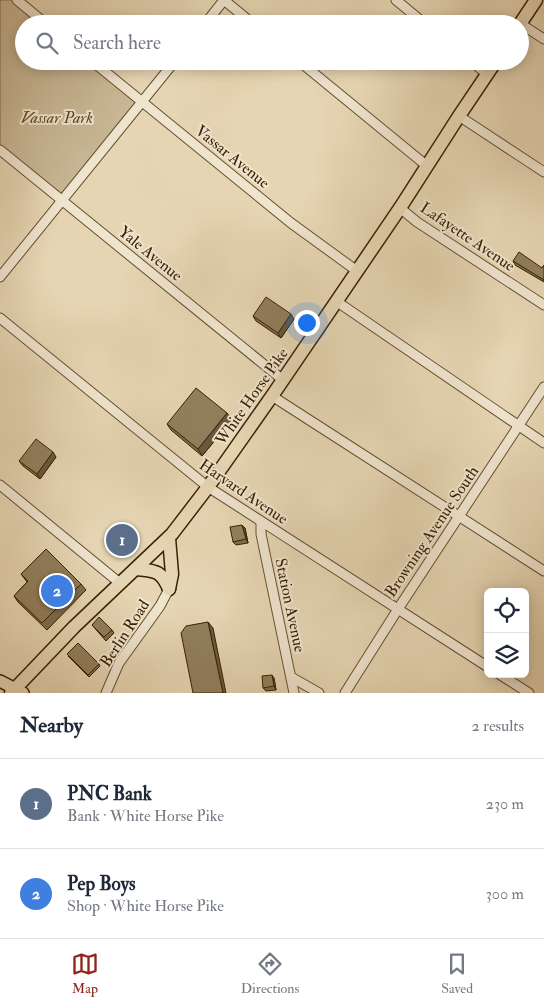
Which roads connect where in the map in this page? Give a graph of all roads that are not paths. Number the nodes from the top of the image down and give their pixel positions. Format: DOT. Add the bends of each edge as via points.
graph roads {
  1 [pos="17,0"];
  2 [pos="224,0"];
  3 [pos="396,0"];
  4 [pos="536,0"];
  5 [pos="35,15"];
  6 [pos="212,15"];
  7 [pos="242,15"];
  8 [pos="414,15"];
  9 [pos="527,15"];
  10 [pos="529,29"];
  11 [pos="544,39"];
  12 [pos="103,70"];
  13 [pos="167,70"];
  14 [pos="310,70"];
  15 [pos="482,70"];
  16 [pos="490,70"];
  17 [pos="487,74"];
  18 [pos="142,102"];
  19 [pos="459,116"];
  20 [pos="0,150"];
  21 [pos="427,166"];
  22 [pos="544,172"];
  23 [pos="63,200"];
  24 [pos="400,208"];
  25 [pos="357,271"];
  26 [pos="0,278"];
  27 [pos="336,301"];
  28 [pos="544,305"];
  29 [pos="0,318"];
  30 [pos="283,380"];
  31 [pos="544,387"];
  32 [pos="272,396"];
  33 [pos="518,426"];
  34 [pos="544,443"];
  35 [pos="0,485"];
  36 [pos="208,487"];
  37 [pos="460,517"];
  38 [pos="261,522"];
  39 [pos="169,538"];
  40 [pos="137,569"];
  41 [pos="544,571"];
  42 [pos="121,584"];
  43 [pos="168,589"];
  44 [pos="398,609"];
  45 [pos="484,664"];
  46 [pos="291,677"];
  47 [pos="506,678"];
  48 [pos="0,681"];
  49 [pos="17,691"];
  50 [pos="106,693"];
  51 [pos="294,693"];
  52 [pos="319,693"];
  53 [pos="345,693"];
  54 [pos="529,693"];
  1 -- 5 [label="street"];
  2 -- 6 [label="street"];
  2 -- 7 [label="street"];
  3 -- 8 [label="street"];
  4 -- 9 [label="highway"];
  10 -- 11 [label="street"];
  12 -- 18 [label="street, Vassar Avenue"];
  13 -- 18 [label="street"];
  14 -- 21 [label="street"];
  15 -- 17 [label="street"];
  16 -- 17 [label="highway, White Horse Pike"];
  17 -- 19 [label="highway, White Horse Pike"];
  18 -- 23 [label="street"];
  18 -- 25 [label="street, Vassar Avenue" via="291,223"];
  19 -- 21 [label="highway, White Horse Pike"];
  19 -- 22 [label="street"];
  20 -- 23 [label="street, Yale Avenue"];
  21 -- 24 [label="highway, White Horse Pike"];
  23 -- 26 [label="street"];
  23 -- 30 [label="street, Yale Avenue"];
  24 -- 25 [label="highway, White Horse Pike"];
  24 -- 28 [label="street, Lafayette Avenue"];
  25 -- 27 [label="highway, White Horse Pike"];
  27 -- 30 [label="highway, White Horse Pike"];
  27 -- 33 [label="street"];
  29 -- 36 [label="street, Harvard Avenue"];
  30 -- 32 [label="highway, White Horse Pike"];
  31 -- 33 [label="street, Browning Avenue South"];
  32 -- 36 [label="highway, White Horse Pike"];
  32 -- 37 [label="street"];
  33 -- 34 [label="street"];
  33 -- 37 [label="street, Browning Avenue South"];
  35 -- 42 [label="street"];
  36 -- 38 [label="street, Harvard Avenue"];
  36 -- 39 [label="highway, White Horse Pike"];
  37 -- 41 [label="street"];
  37 -- 44 [label="street, Browning Avenue South"];
  38 -- 44 [label="street, Harvard Avenue"];
  38 -- 46 [label="street, Station Avenue"];
  39 -- 40 [label="highway, White Horse Pike"];
  39 -- 43 [label="highway" via="172,574"];
  40 -- 42 [label="highway, White Horse Pike"];
  40 -- 43 [label="highway" via="157,572"];
  42 -- 49 [label="highway, White Horse Pike" via="74,627"];
  43 -- 50 [label="street, Berlin Road" via="160,606 119,663"];
  44 -- 45 [label="street, Harvard Avenue"];
  44 -- 53 [label="street, Browning Avenue South"];
  46 -- 51 [label="street, Station Avenue"];
  46 -- 52 [label="street"];
  47 -- 54 [label="street"];
  48 -- 49 [label="main road"];
}
